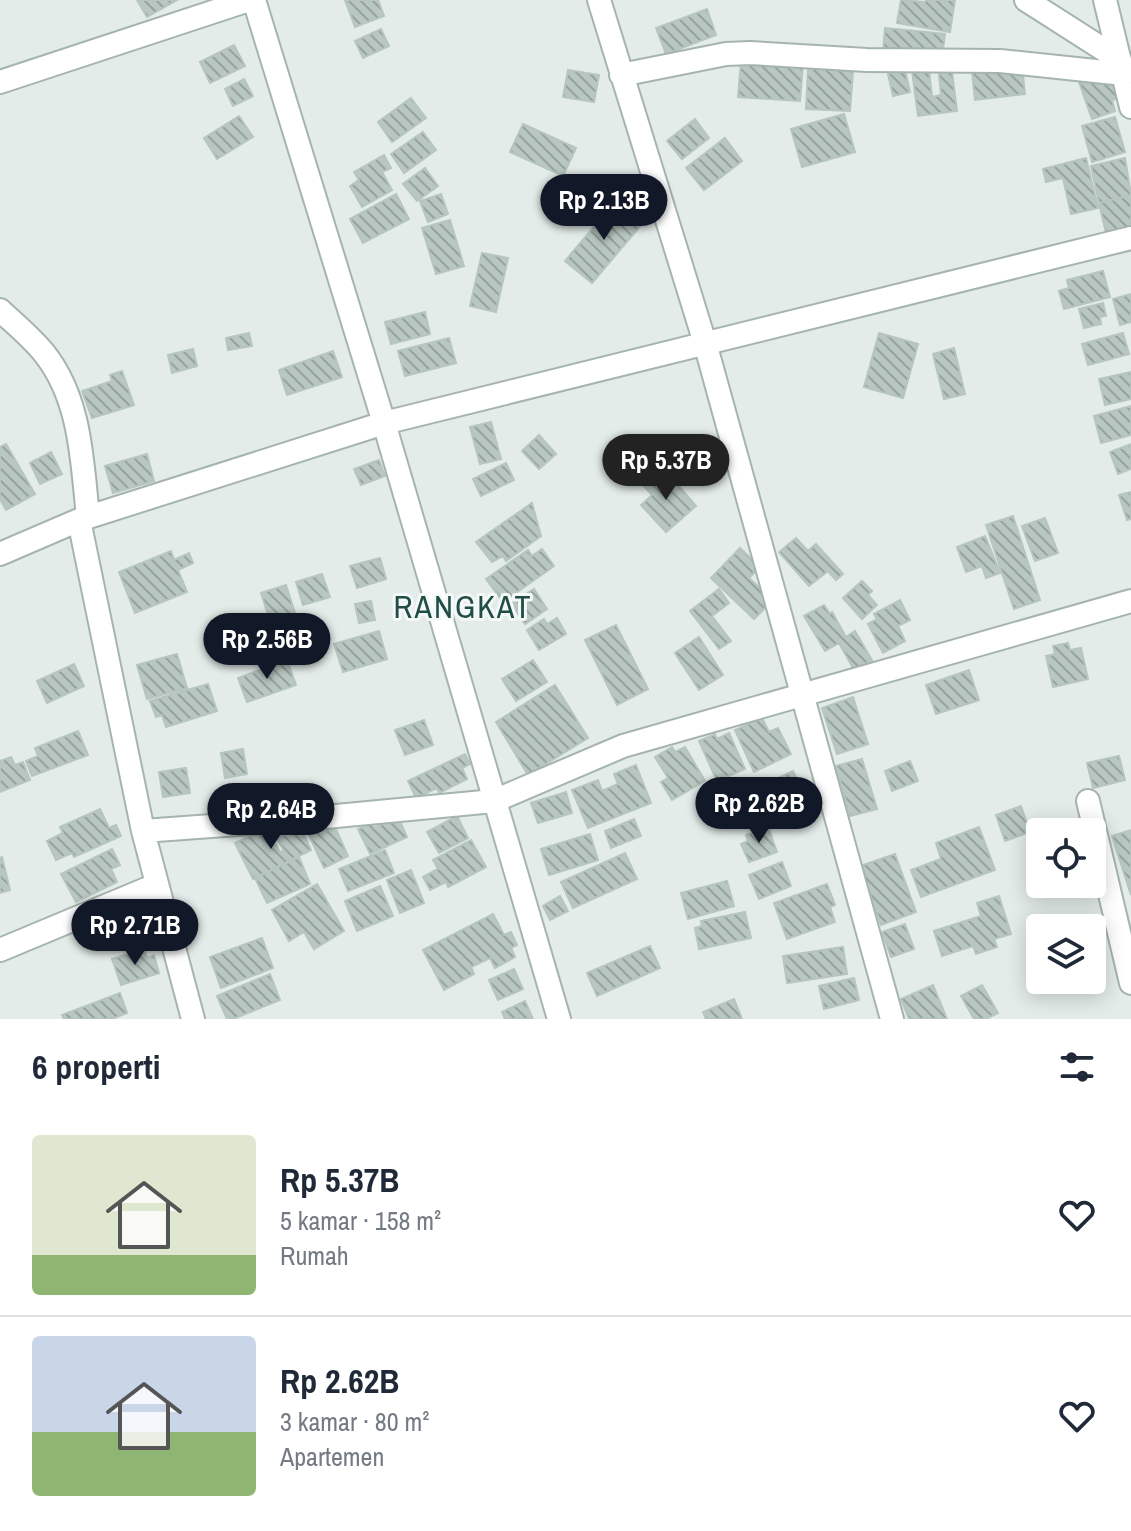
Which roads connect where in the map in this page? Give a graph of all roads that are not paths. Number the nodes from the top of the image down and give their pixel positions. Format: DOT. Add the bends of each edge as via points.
graph roads {
  1 [pos="251,0"];
  2 [pos="599,0"];
  3 [pos="1026,0"];
  4 [pos="1105,0"];
  5 [pos="1125,68"];
  6 [pos="621,75"];
  7 [pos="0,82"];
  8 [pos="1131,107"];
  9 [pos="1131,238"];
  10 [pos="0,310"];
  11 [pos="705,343"];
  12 [pos="384,423"];
  13 [pos="84,519"];
  14 [pos="0,554"];
  15 [pos="1131,601"];
  16 [pos="804,693"];
  17 [pos="494,801"];
  18 [pos="1088,801"];
  19 [pos="143,831"];
  20 [pos="156,885"];
  21 [pos="0,950"];
  22 [pos="1131,983"];
  23 [pos="193,1019"];
  24 [pos="559,1019"];
  25 [pos="892,1019"];
  1 -- 7 [label="street"];
  1 -- 12 [label="street"];
  2 -- 6 [label="street"];
  3 -- 5 [label="street"];
  4 -- 5 [label="street"];
  5 -- 6 [label="street" via="750,53"];
  5 -- 8 [label="street"];
  6 -- 11 [label="street"];
  9 -- 11 [label="street"];
  10 -- 13 [label="street" via="46,355 65,387 76,423"];
  11 -- 12 [label="street"];
  11 -- 16 [label="street"];
  12 -- 13 [label="street"];
  12 -- 17 [label="street"];
  13 -- 14 [label="street"];
  13 -- 19 [label="street"];
  15 -- 16 [label="street"];
  16 -- 17 [label="street" via="623,746"];
  16 -- 25 [label="street"];
  17 -- 19 [label="street"];
  17 -- 24 [label="street"];
  18 -- 22 [label="street"];
  19 -- 20 [label="street"];
  20 -- 21 [label="street"];
  20 -- 23 [label="street"];
}
